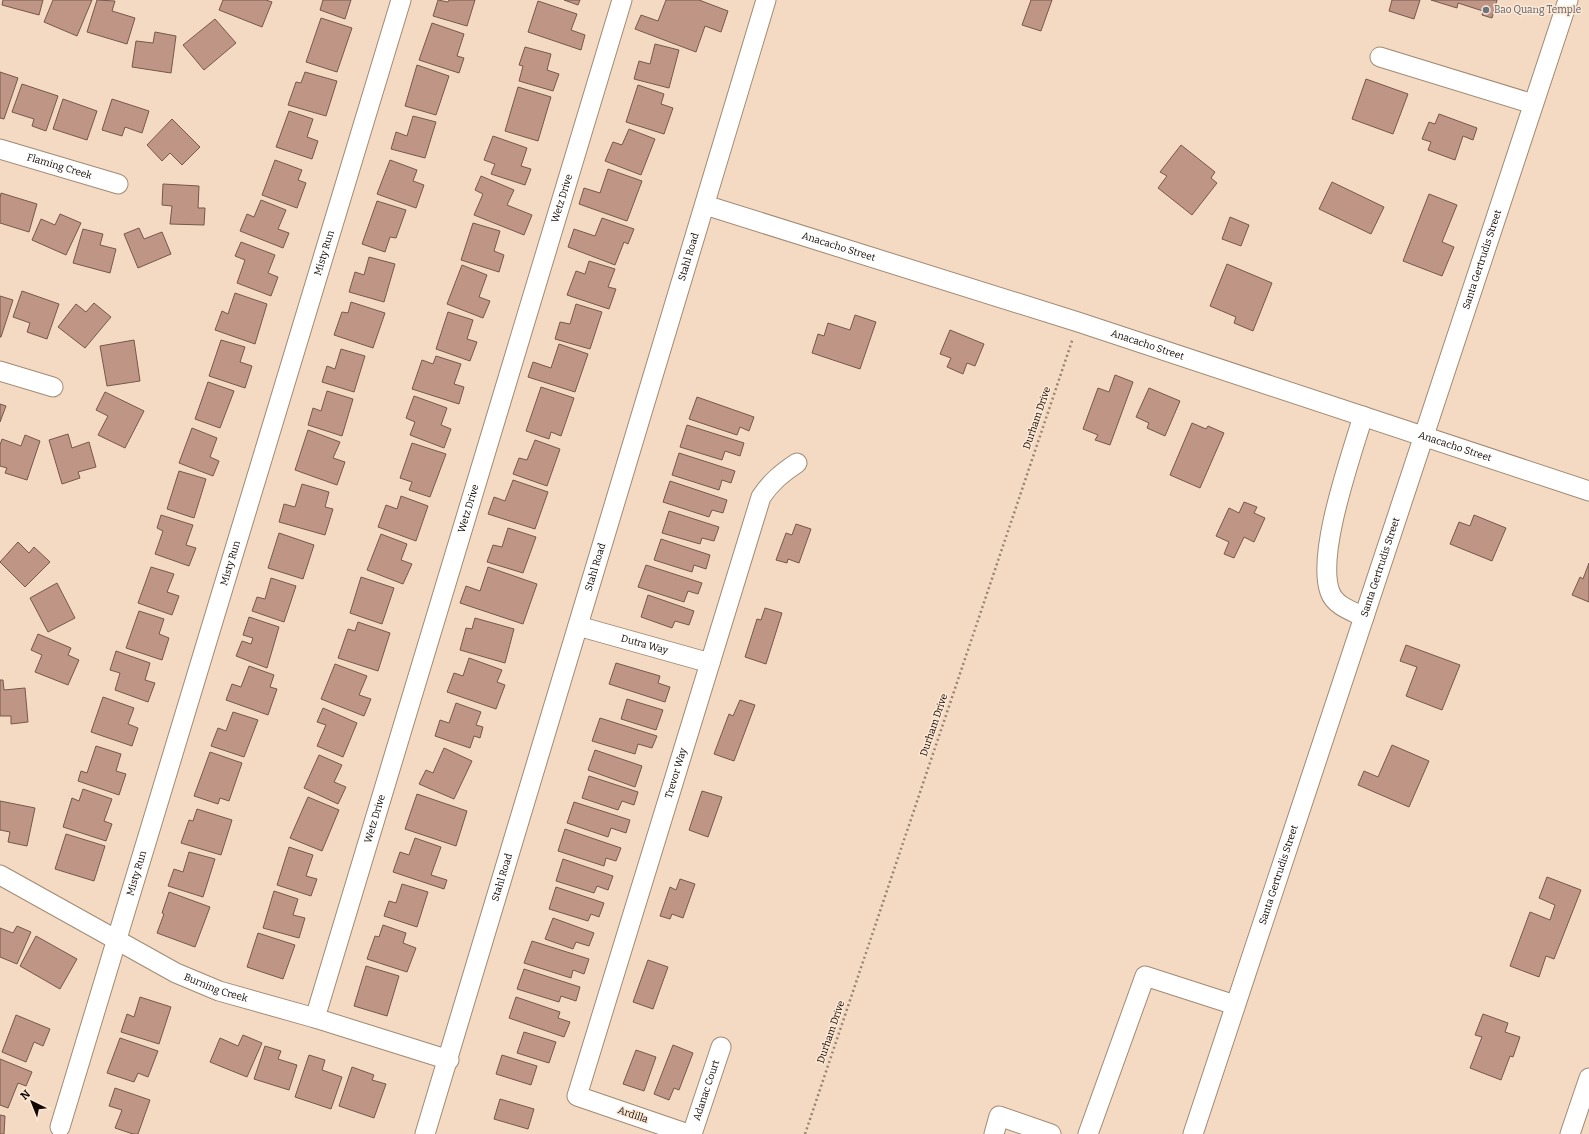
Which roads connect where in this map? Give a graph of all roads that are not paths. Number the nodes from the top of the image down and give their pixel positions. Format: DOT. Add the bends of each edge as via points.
graph roads {
  1 [pos="401,0"];
  2 [pos="622,0"];
  3 [pos="766,0"];
  4 [pos="1568,0"];
  5 [pos="1380,57"];
  6 [pos="1534,104"];
  7 [pos="0,149"];
  8 [pos="118,184"];
  9 [pos="705,205"];
  10 [pos="0,371"];
  11 [pos="53,387"];
  12 [pos="1363,416"];
  13 [pos="1424,436"];
  14 [pos="797,463"];
  15 [pos="1589,491"];
  16 [pos="1364,617"];
  17 [pos="578,626"];
  18 [pos="710,663"];
  19 [pos="0,875"];
  20 [pos="117,940"];
  21 [pos="1235,1005"];
  22 [pos="315,1018"];
  23 [pos="721,1047"];
  24 [pos="449,1060"];
  25 [pos="1589,1078"];
  26 [pos="577,1096"];
  27 [pos="60,1127"];
  28 [pos="425,1134"];
  29 [pos="688,1134"];
  30 [pos="692,1134"];
  31 [pos="994,1134"];
  32 [pos="1051,1134"];
  33 [pos="1088,1134"];
  34 [pos="1193,1134"];
  35 [pos="1570,1134"];
  1 -- 20 [label="street, Misty Run"];
  2 -- 22 [label="street, Wetz Drive"];
  3 -- 9 [label="street, Stahl Road"];
  4 -- 6 [label="street, Santa Gertrudis Street"];
  5 -- 6 [label="street"];
  6 -- 13 [label="street, Santa Gertrudis Street"];
  7 -- 8 [label="street, Flaming Creek"];
  9 -- 12 [label="street, Anacacho Street" via="1078,322"];
  9 -- 17 [label="street, Stahl Road"];
  10 -- 11 [label="street"];
  12 -- 13 [label="street, Anacacho Street"];
  12 -- 16 [label="street" via="1332,527 1326,570 1331,594 1342,607"];
  13 -- 15 [label="street, Anacacho Street"];
  13 -- 16 [label="street, Santa Gertrudis Street"];
  14 -- 18 [label="street, Trevor Way" via="769,486 762,498"];
  16 -- 21 [label="street, Santa Gertrudis Street"];
  17 -- 18 [label="street, Dutra Way"];
  17 -- 24 [label="street, Stahl Road"];
  18 -- 26 [label="street, Trevor Way"];
  19 -- 20 [label="street, Burning Creek"];
  20 -- 22 [label="street, Burning Creek" via="176,973 219,991"];
  20 -- 27 [label="street, Misty Run"];
  21 -- 33 [label="street" via="1145,976"];
  21 -- 34 [label="street, Santa Gertrudis Street"];
  22 -- 24 [label="street, Burning Creek"];
  23 -- 30 [label="street, Adanac Court"];
  24 -- 28 [label="street, Stahl Road"];
  25 -- 35 [label="street"];
  26 -- 29 [label="street, Ardilla"];
  31 -- 32 [label="street" via="999,1116"];
}
